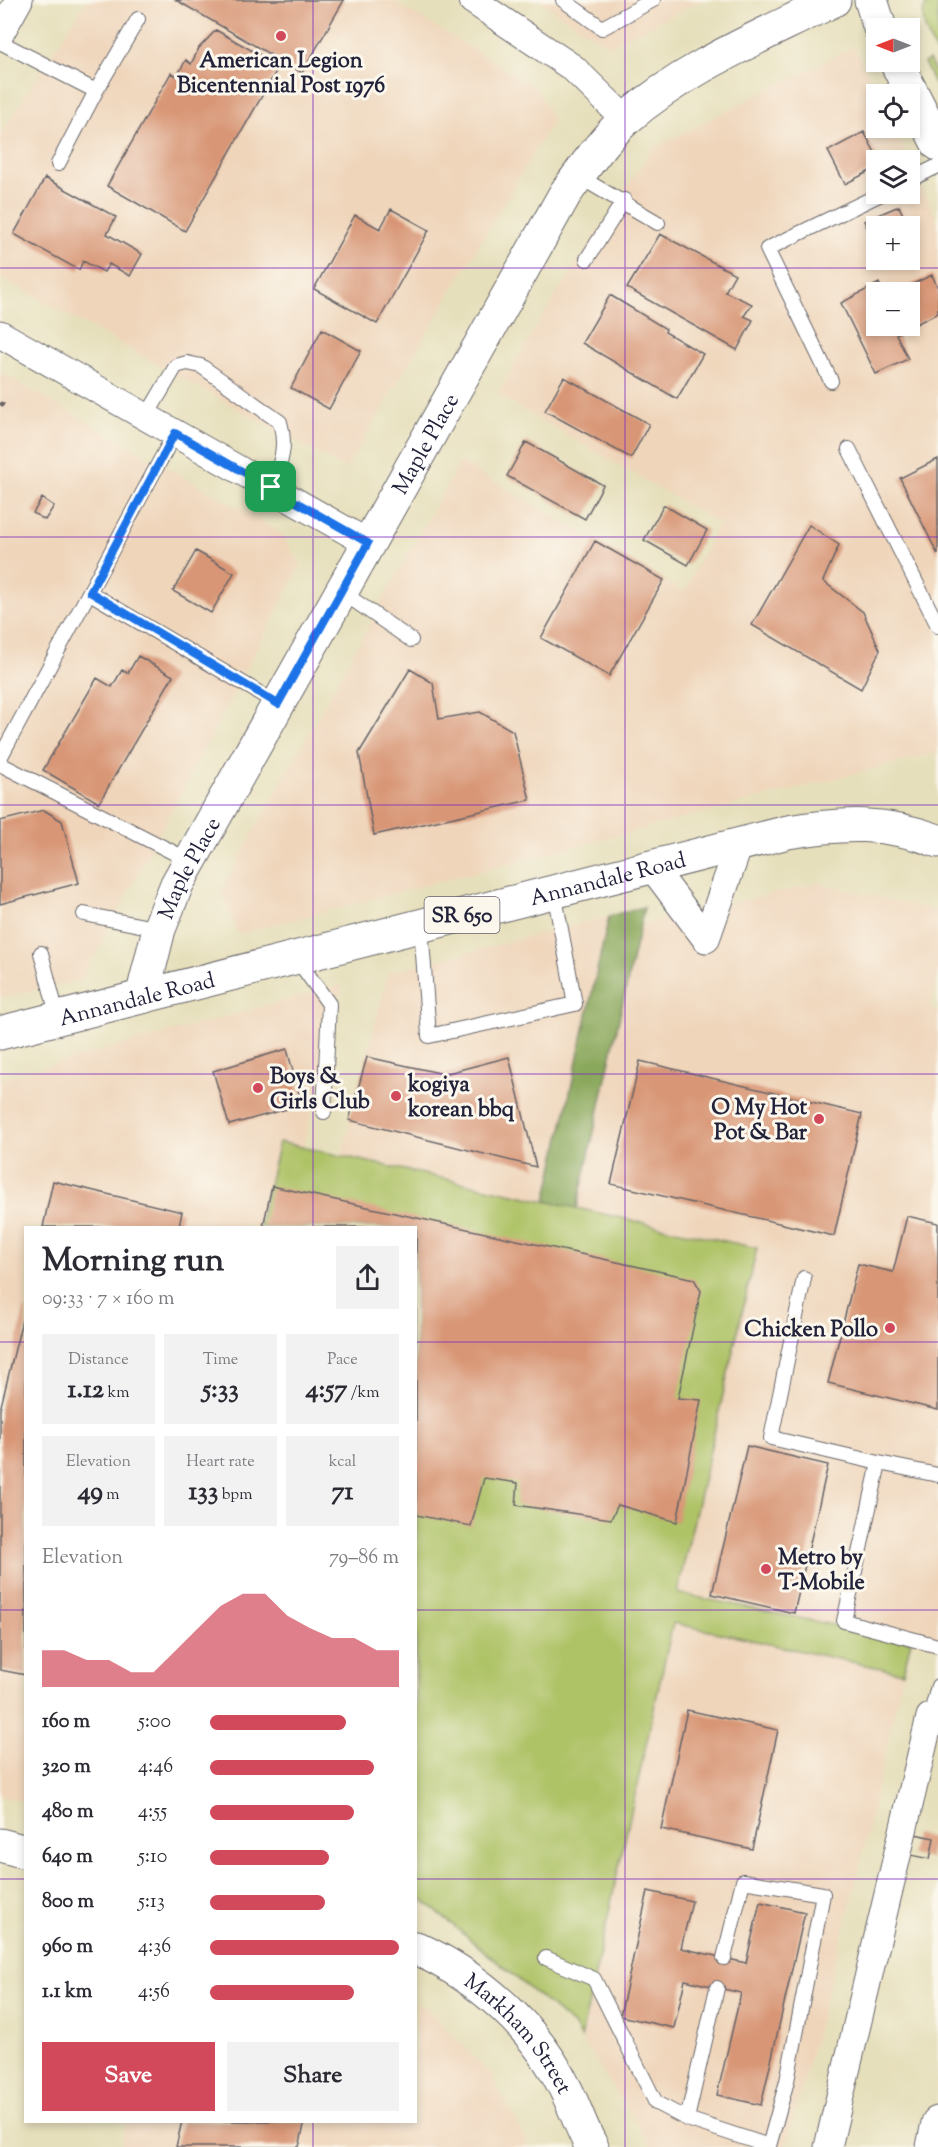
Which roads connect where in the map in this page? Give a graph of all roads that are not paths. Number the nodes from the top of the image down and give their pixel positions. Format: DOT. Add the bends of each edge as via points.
graph roads {
  1 [pos="19,0"];
  2 [pos="472,0"];
  3 [pos="563,0"];
  4 [pos="653,0"];
  5 [pos="834,0"];
  6 [pos="871,0"];
  7 [pos="877,18"];
  8 [pos="138,19"];
  9 [pos="0,34"];
  10 [pos="0,42"];
  11 [pos="901,72"];
  12 [pos="96,91"];
  13 [pos="626,120"];
  14 [pos="938,144"];
  15 [pos="58,164"];
  16 [pos="938,166"];
  17 [pos="920,175"];
  18 [pos="578,176"];
  19 [pos="624,200"];
  20 [pos="866,202"];
  21 [pos="658,223"];
  22 [pos="587,259"];
  23 [pos="0,334"];
  24 [pos="831,381"];
  25 [pos="146,417"];
  26 [pos="175,433"];
  27 [pos="849,449"];
  28 [pos="271,487"];
  29 [pos="368,543"];
  30 [pos="341,591"];
  31 [pos="90,592"];
  32 [pos="937,621"];
  33 [pos="411,640"];
  34 [pos="278,704"];
  35 [pos="0,758"];
  36 [pos="0,764"];
  37 [pos="938,841"];
  38 [pos="739,845"];
  39 [pos="190,861"];
  40 [pos="652,867"];
  41 [pos="554,892"];
  42 [pos="84,914"];
  43 [pos="421,926"];
  44 [pos="159,929"];
  45 [pos="41,953"];
  46 [pos="296,958"];
  47 [pos="142,997"];
  48 [pos="58,1018"];
  49 [pos="0,1033"];
  50 [pos="324,1112"];
  51 [pos="804,1278"];
  52 [pos="879,1463"];
  53 [pos="938,1475"];
  54 [pos="938,1646"];
  55 [pos="938,1686"];
  56 [pos="934,1718"];
  57 [pos="0,1845"];
  58 [pos="24,1851"];
  59 [pos="417,1948"];
  60 [pos="546,1958"];
  61 [pos="724,1958"];
  62 [pos="717,1988"];
  63 [pos="687,2119"];
  64 [pos="587,2145"];
  65 [pos="828,2147"];
  1 -- 9 [label="street"];
  2 -- 13 [label="street" via="573,68"];
  3 -- 4 [label="lane" via="602,28"];
  5 -- 13 [label="street, Maple Place" via="719,57 661,92"];
  6 -- 7 [label="street"];
  8 -- 12 [label="lane"];
  10 -- 12 [label="lane"];
  11 -- 14 [label="street"];
  12 -- 15 [label="lane"];
  13 -- 18 [label="street, Maple Place"];
  16 -- 17 [label="lane"];
  18 -- 19 [label="lane"];
  18 -- 29 [label="street, Maple Place"];
  19 -- 21 [label="lane"];
  19 -- 22 [label="lane"];
  20 -- 24 [label="lane" via="767,249"];
  23 -- 25 [label="street"];
  25 -- 26 [label="street"];
  25 -- 28 [label="lane" via="176,366 201,366 280,422 283,452"];
  26 -- 28 [label="street"];
  26 -- 31 [label="lane"];
  27 -- 32 [label="lane"];
  28 -- 29 [label="street"];
  29 -- 30 [label="street, Maple Place"];
  30 -- 33 [label="lane"];
  30 -- 34 [label="street, Maple Place"];
  31 -- 34 [label="lane"];
  31 -- 35 [label="lane"];
  34 -- 39 [label="street, Maple Place"];
  36 -- 39 [label="lane"];
  37 -- 38 [label="street, Annandale Road / SR 650" via="885,826 836,824"];
  38 -- 40 [label="street, Annandale Road / SR 650"];
  38 -- 40 [label="street" via="706,939"];
  39 -- 44 [label="street, Maple Place"];
  40 -- 41 [label="street, Annandale Road / SR 650"];
  41 -- 43 [label="street, Annandale Road / SR 650"];
  41 -- 43 [label="lane" via="575,1004 429,1036"];
  42 -- 44 [label="lane"];
  43 -- 46 [label="street, Annandale Road / SR 650"];
  44 -- 47 [label="street, Maple Place"];
  45 -- 48 [label="lane"];
  46 -- 47 [label="street, Annandale Road / SR 650"];
  46 -- 50 [label="lane" via="329,1004"];
  47 -- 48 [label="street, Annandale Road / SR 650"];
  48 -- 49 [label="street, Annandale Road / SR 650"];
  51 -- 52 [label="lane" via="771,1438"];
  52 -- 53 [label="lane"];
  52 -- 54 [label="lane" via="844,1621"];
  55 -- 56 [label="lane"];
  56 -- 65 [label="street"];
  57 -- 58 [label="street"];
  59 -- 64 [label="street, Markham Street" via="443,1961 494,1998 537,2042 565,2086"];
  60 -- 63 [label="lane" via="594,1979 656,2103"];
  61 -- 63 [label="lane" via="743,1881 823,1894 787,2081 769,2146"];
  62 -- 63 [label="lane"];
}
